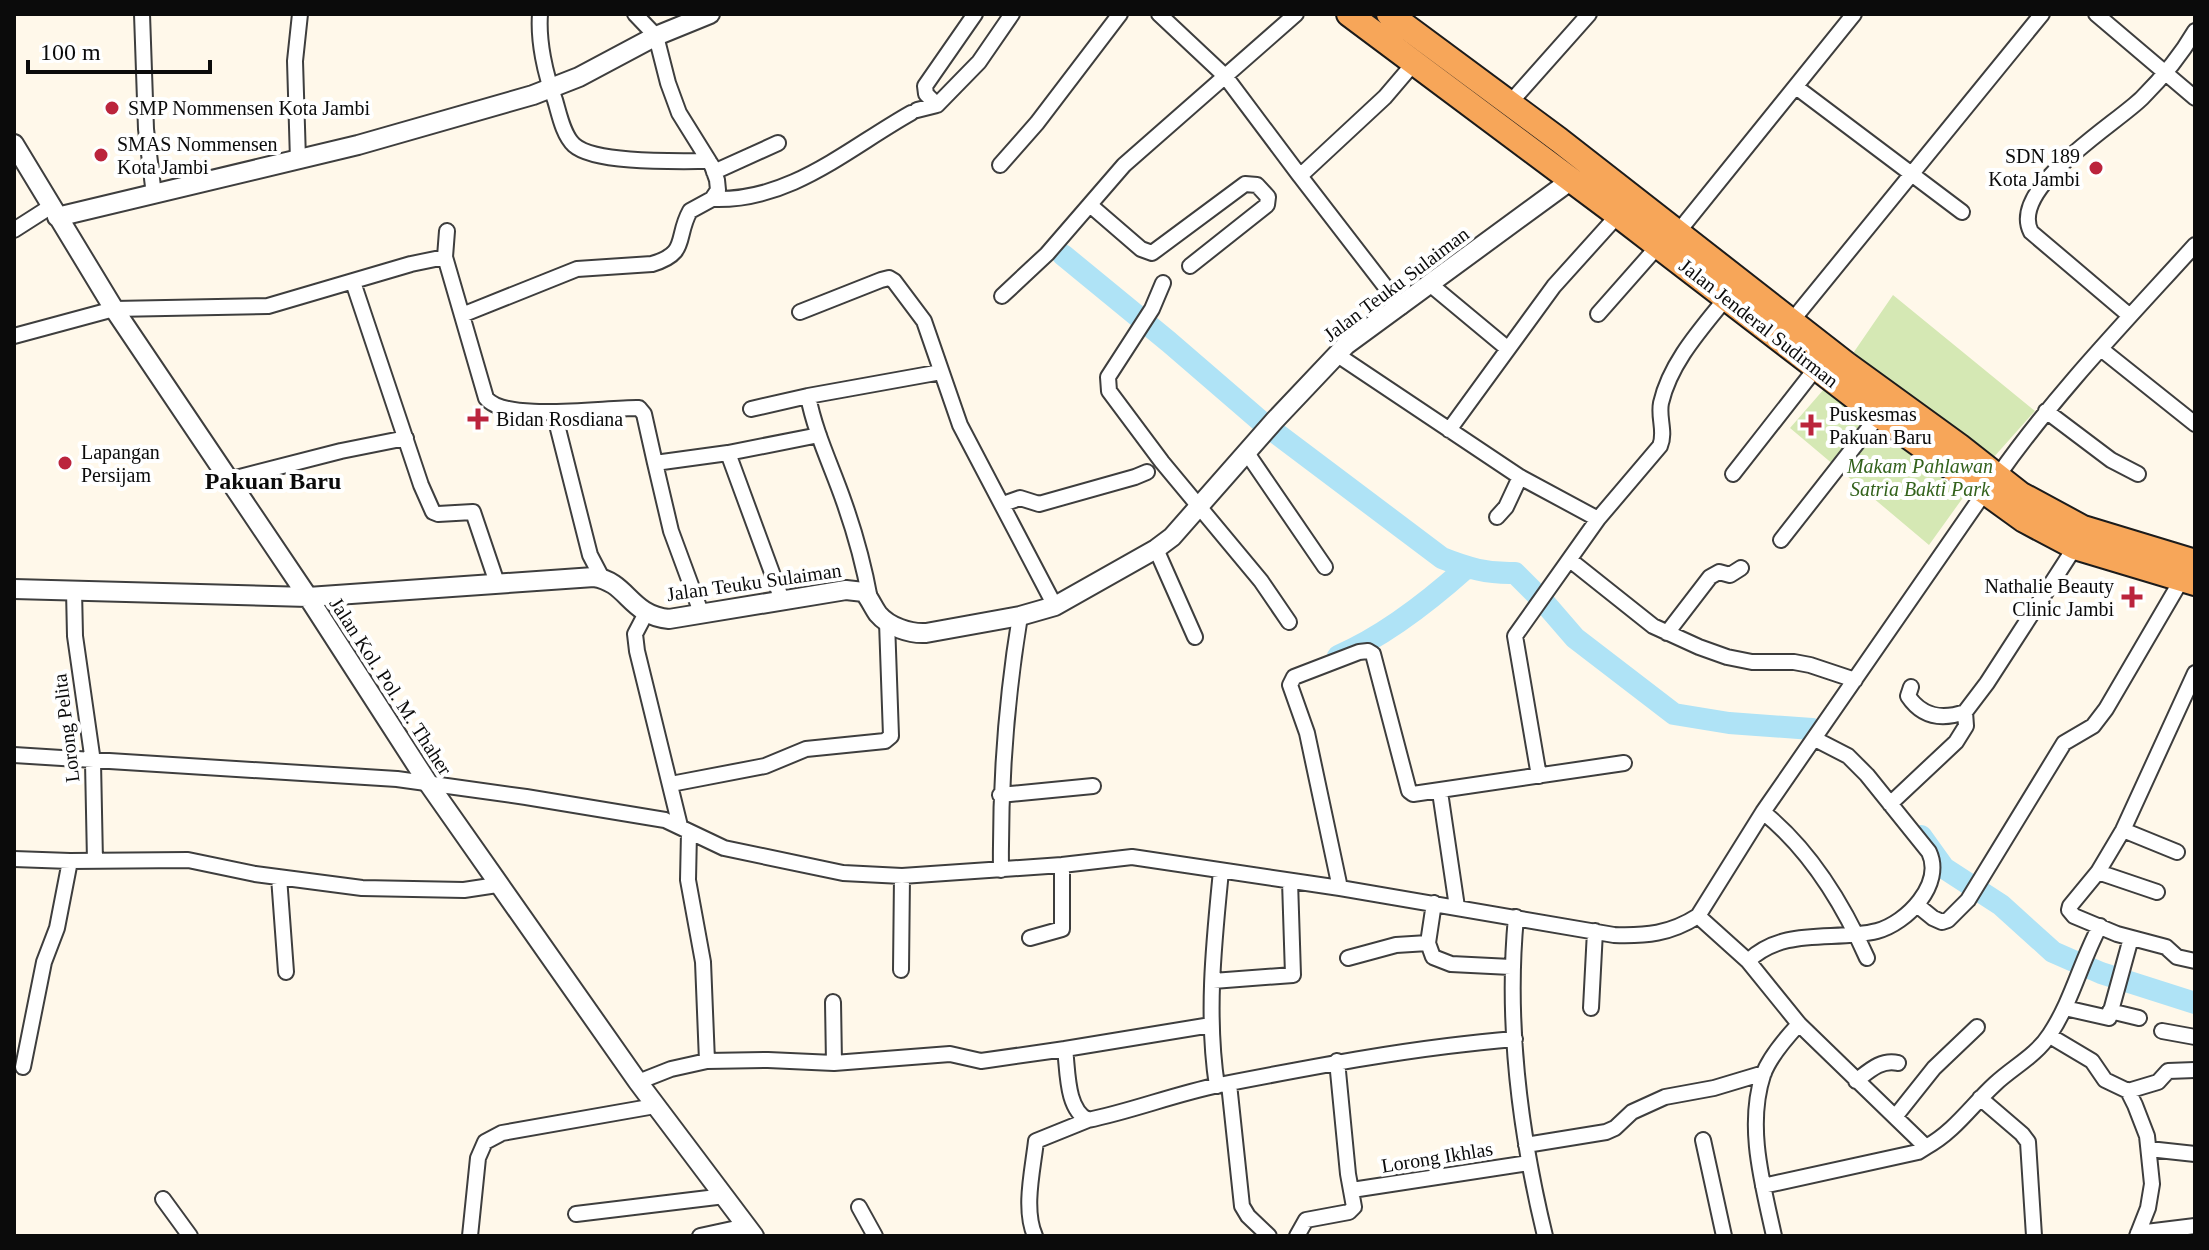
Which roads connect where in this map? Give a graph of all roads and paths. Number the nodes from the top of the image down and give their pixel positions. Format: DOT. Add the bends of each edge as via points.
graph roads {
  1 [pos="142,14"];
  2 [pos="300,14"];
  3 [pos="540,14"];
  4 [pos="635,14"];
  5 [pos="710,14"];
  6 [pos="975,14"];
  7 [pos="1012,14"];
  8 [pos="1120,14"];
  9 [pos="1159,14"];
  10 [pos="1296,14"];
  11 [pos="1349,14"];
  12 [pos="1389,14"];
  13 [pos="1589,14"];
  14 [pos="1854,14"];
  15 [pos="2042,14"];
  16 [pos="2096,14"];
  17 [pos="2195,31"];
  18 [pos="656,36"];
  19 [pos="1414,63"];
  20 [pos="2164,73"];
  21 [pos="1450,75"];
  22 [pos="1225,76"];
  23 [pos="1796,87"];
  24 [pos="550,88"];
  25 [pos="2195,98"];
  26 [pos="1509,104"];
  27 [pos="937,105"];
  28 [pos="778,143"];
  29 [pos="14,144"];
  30 [pos="298,160"];
  31 [pos="1000,165"];
  32 [pos="712,166"];
  33 [pos="20,171"];
  34 [pos="1910,174"];
  35 [pos="1300,176"];
  36 [pos="1570,181"];
  37 [pos="154,195"];
  38 [pos="712,199"];
  39 [pos="1090,205"];
  40 [pos="54,212"];
  41 [pos="1962,212"];
  42 [pos="1618,215"];
  43 [pos="14,230"];
  44 [pos="447,231"];
  45 [pos="1678,232"];
  46 [pos="2195,245"];
  47 [pos="1658,246"];
  48 [pos="445,257"];
  49 [pos="1190,266"];
  50 [pos="353,282"];
  51 [pos="1163,283"];
  52 [pos="1431,285"];
  53 [pos="1002,296"];
  54 [pos="1726,298"];
  55 [pos="1401,307"];
  56 [pos="114,309"];
  57 [pos="800,312"];
  58 [pos="1598,314"];
  59 [pos="462,315"];
  60 [pos="2130,316"];
  61 [pos="1791,322"];
  62 [pos="14,336"];
  63 [pos="1508,349"];
  64 [pos="2101,349"];
  65 [pos="1336,354"];
  66 [pos="1816,368"];
  67 [pos="941,372"];
  68 [pos="808,396"];
  69 [pos="1875,402"];
  70 [pos="751,409"];
  71 [pos="2046,411"];
  72 [pos="554,413"];
  73 [pos="2195,424"];
  74 [pos="1449,430"];
  75 [pos="819,435"];
  76 [pos="406,438"];
  77 [pos="728,453"];
  78 [pos="1247,453"];
  79 [pos="655,463"];
  80 [pos="1147,472"];
  81 [pos="1733,474"];
  82 [pos="2138,474"];
  83 [pos="1520,477"];
  84 [pos="228,480"];
  85 [pos="1991,485"];
  86 [pos="1003,504"];
  87 [pos="1199,505"];
  88 [pos="1497,517"];
  89 [pos="1598,519"];
  90 [pos="1781,540"];
  91 [pos="2075,547"];
  92 [pos="1156,549"];
  93 [pos="1570,560"];
  94 [pos="1325,567"];
  95 [pos="1741,568"];
  96 [pos="2191,575"];
  97 [pos="602,578"];
  98 [pos="497,583"];
  99 [pos="14,589"];
  100 [pos="74,590"];
  101 [pos="308,597"];
  102 [pos="870,599"];
  103 [pos="782,600"];
  104 [pos="1055,606"];
  105 [pos="646,613"];
  106 [pos="702,615"];
  107 [pos="1020,616"];
  108 [pos="887,622"];
  109 [pos="1289,622"];
  110 [pos="1667,633"];
  111 [pos="1195,637"];
  112 [pos="2195,673"];
  113 [pos="1855,680"];
  114 [pos="1911,687"];
  115 [pos="1965,712"];
  116 [pos="1815,739"];
  117 [pos="14,755"];
  118 [pos="93,762"];
  119 [pos="1624,763"];
  120 [pos="1539,776"];
  121 [pos="428,783"];
  122 [pos="671,784"];
  123 [pos="1093,786"];
  124 [pos="1440,792"];
  125 [pos="1000,795"];
  126 [pos="1894,800"];
  127 [pos="1763,812"];
  128 [pos="684,829"];
  129 [pos="2123,830"];
  130 [pos="2177,852"];
  131 [pos="14,859"];
  132 [pos="70,861"];
  133 [pos="95,861"];
  134 [pos="1062,865"];
  135 [pos="1001,870"];
  136 [pos="1221,871"];
  137 [pos="2098,872"];
  138 [pos="902,876"];
  139 [pos="279,877"];
  140 [pos="1290,881"];
  141 [pos="497,885"];
  142 [pos="1340,888"];
  143 [pos="2157,892"];
  144 [pos="1434,903"];
  145 [pos="1917,905"];
  146 [pos="1457,907"];
  147 [pos="1698,916"];
  148 [pos="1516,917"];
  149 [pos="2100,926"];
  150 [pos="1595,931"];
  151 [pos="1856,934"];
  152 [pos="1030,938"];
  153 [pos="2131,938"];
  154 [pos="1428,943"];
  155 [pos="1348,958"];
  156 [pos="1867,958"];
  157 [pos="1748,961"];
  158 [pos="2195,961"];
  159 [pos="1511,967"];
  160 [pos="901,970"];
  161 [pos="286,972"];
  162 [pos="1213,981"];
  163 [pos="833,1002"];
  164 [pos="1591,1008"];
  165 [pos="2065,1008"];
  166 [pos="2110,1011"];
  167 [pos="2139,1018"];
  168 [pos="1799,1024"];
  169 [pos="1211,1025"];
  170 [pos="1977,1027"];
  171 [pos="2162,1031"];
  172 [pos="2050,1036"];
  173 [pos="2195,1037"];
  174 [pos="1515,1039"];
  175 [pos="1065,1049"];
  176 [pos="707,1061"];
  177 [pos="1337,1061"];
  178 [pos="834,1063"];
  179 [pos="1898,1063"];
  180 [pos="23,1067"];
  181 [pos="2195,1070"];
  182 [pos="1764,1073"];
  183 [pos="1856,1081"];
  184 [pos="638,1082"];
  185 [pos="1223,1085"];
  186 [pos="2128,1091"];
  187 [pos="1980,1098"];
  188 [pos="655,1106"];
  189 [pos="1895,1117"];
  190 [pos="1088,1120"];
  191 [pos="1703,1140"];
  192 [pos="1526,1145"];
  193 [pos="1926,1147"];
  194 [pos="2149,1149"];
  195 [pos="2195,1154"];
  196 [pos="1528,1163"];
  197 [pos="1763,1186"];
  198 [pos="1352,1190"];
  199 [pos="725,1196"];
  200 [pos="163,1199"];
  201 [pos="859,1207"];
  202 [pos="576,1214"];
  203 [pos="2195,1226"];
  204 [pos="750,1231"];
  205 [pos="2138,1234"];
  206 [pos="1540,1235"];
  207 [pos="190,1236"];
  208 [pos="470,1236"];
  209 [pos="700,1236"];
  210 [pos="875,1236"];
  211 [pos="1035,1236"];
  212 [pos="1269,1236"];
  213 [pos="1297,1236"];
  214 [pos="1724,1236"];
  215 [pos="1774,1236"];
  216 [pos="2034,1236"];
  1 -- 37 [label="street"];
  2 -- 30 [label="street" via="295,61"];
  3 -- 24 [label="street"];
  4 -- 18 [label="street"];
  5 -- 18 [label="street"];
  6 -- 27 [label="street" via="925,86"];
  7 -- 27 [label="street" via="979,62"];
  8 -- 31 [label="street"];
  9 -- 22 [label="street"];
  10 -- 22 [label="street"];
  11 -- 19 [label="highway, Jalan Jenderal Sudirman"];
  12 -- 21 [label="highway, Jalan Jenderal Sudirman"];
  13 -- 26 [label="street"];
  14 -- 23 [label="street"];
  15 -- 34 [label="street"];
  16 -- 20 [label="street"];
  17 -- 20 [label="street"];
  18 -- 24 [label="street"];
  18 -- 32 [label="street" via="679,113"];
  19 -- 21 [label="highway, Jalan Jenderal Sudirman"];
  19 -- 35 [label="street"];
  20 -- 25 [label="street"];
  20 -- 60 [label="street" via="2131,109 2052,175 2026,216 2035,236"];
  21 -- 26 [label="highway, Jalan Jenderal Sudirman"];
  21 -- 36 [label="highway, Jalan Jenderal Sudirman"];
  22 -- 35 [label="street"];
  22 -- 39 [label="street" via="1124,165"];
  23 -- 34 [label="street"];
  23 -- 45 [label="street"];
  24 -- 30 [label="street"];
  24 -- 32 [label="street" via="570,141 581,150"];
  26 -- 45 [label="highway, Jalan Jenderal Sudirman"];
  27 -- 38 [label="street" via="914,112 791,185 739,199"];
  28 -- 32 [label="street"];
  29 -- 33 [label="street, Jalan Kol. Pol. M. Thaher"];
  30 -- 37 [label="street"];
  32 -- 38 [label="street" via="718,190"];
  33 -- 40 [label="street, Jalan Kol. Pol. M. Thaher"];
  34 -- 41 [label="street"];
  34 -- 61 [label="street"];
  35 -- 55 [label="street"];
  36 -- 42 [label="highway, Jalan Jenderal Sudirman"];
  36 -- 52 [label="street, Jalan Teuku Sulaiman"];
  37 -- 40 [label="street"];
  38 -- 59 [label="street" via="690,211 678,249 663,260 577,269"];
  39 -- 49 [label="street" via="1152,253 1245,184 1257,185 1268,197 1267,205"];
  39 -- 53 [label="street"];
  40 -- 43 [label="street"];
  40 -- 56 [label="street, Jalan Kol. Pol. M. Thaher"];
  42 -- 47 [label="highway, Jalan Jenderal Sudirman"];
  42 -- 63 [label="street" via="1554,286"];
  44 -- 48 [label="street"];
  45 -- 61 [label="highway, Jalan Jenderal Sudirman"];
  46 -- 60 [label="street"];
  47 -- 54 [label="highway, Jalan Jenderal Sudirman"];
  47 -- 58 [label="street"];
  48 -- 50 [label="street"];
  48 -- 59 [label="street"];
  50 -- 56 [label="street" via="256,308"];
  50 -- 76 [label="street"];
  51 -- 87 [label="street" via="1108,377 1109,391"];
  52 -- 55 [label="street, Jalan Teuku Sulaiman"];
  52 -- 63 [label="street"];
  54 -- 66 [label="highway, Jalan Jenderal Sudirman"];
  54 -- 89 [label="street" via="1670,378 1661,403 1660,446"];
  55 -- 65 [label="street, Jalan Teuku Sulaiman"];
  56 -- 62 [label="street"];
  56 -- 84 [label="street, Jalan Kol. Pol. M. Thaher"];
  57 -- 67 [label="street" via="892,279 924,321"];
  59 -- 72 [label="street" via="488,402"];
  60 -- 64 [label="street"];
  61 -- 69 [label="highway, Jalan Jenderal Sudirman"];
  63 -- 74 [label="street"];
  64 -- 71 [label="street"];
  64 -- 73 [label="street"];
  65 -- 74 [label="street"];
  65 -- 78 [label="street, Jalan Teuku Sulaiman"];
  66 -- 69 [label="highway, Jalan Jenderal Sudirman"];
  66 -- 81 [label="street"];
  67 -- 68 [label="street"];
  67 -- 86 [label="street" via="960,425"];
  68 -- 70 [label="street"];
  68 -- 75 [label="street"];
  69 -- 85 [label="highway, Jalan Jenderal Sudirman"];
  69 -- 90 [label="street"];
  71 -- 82 [label="street"];
  71 -- 85 [label="street"];
  72 -- 79 [label="street" via="641,409"];
  72 -- 97 [label="street" via="590,555"];
  74 -- 83 [label="street"];
  75 -- 77 [label="street"];
  75 -- 102 [label="street" via="845,504"];
  76 -- 84 [label="street"];
  76 -- 98 [label="street" via="433,512 475,514"];
  77 -- 79 [label="street"];
  77 -- 103 [label="street"];
  78 -- 87 [label="street, Jalan Teuku Sulaiman"];
  78 -- 94 [label="street"];
  79 -- 106 [label="street" via="671,531"];
  80 -- 86 [label="street" via="1039,504 1020,498"];
  83 -- 88 [label="street"];
  83 -- 89 [label="street"];
  84 -- 101 [label="street, Jalan Kol. Pol. M. Thaher"];
  85 -- 91 [label="highway, Jalan Jenderal Sudirman" via="2024,520"];
  85 -- 96 [label="highway, Jalan Jenderal Sudirman"];
  85 -- 113 [label="street"];
  86 -- 104 [label="street"];
  87 -- 92 [label="street, Jalan Teuku Sulaiman"];
  87 -- 109 [label="street"];
  89 -- 93 [label="street"];
  91 -- 96 [label="highway, Jalan Jenderal Sudirman"];
  91 -- 115 [label="street"];
  92 -- 104 [label="street, Jalan Teuku Sulaiman"];
  92 -- 111 [label="street"];
  93 -- 110 [label="street"];
  93 -- 120 [label="street" via="1514,641"];
  95 -- 110 [label="street" via="1710,577"];
  96 -- 145 [label="street" via="2106,709 2093,726 2064,743 1968,900 1942,922"];
  97 -- 98 [label="street"];
  97 -- 105 [label="street, Jalan Teuku Sulaiman"];
  98 -- 101 [label="street"];
  99 -- 100 [label="street"];
  100 -- 101 [label="street"];
  100 -- 118 [label="street, Lorong Pelita" via="75,636"];
  101 -- 121 [label="street, Jalan Kol. Pol. M. Thaher"];
  102 -- 103 [label="street, Jalan Teuku Sulaiman" via="864,592 846,590"];
  102 -- 108 [label="street"];
  103 -- 106 [label="street, Jalan Teuku Sulaiman"];
  104 -- 107 [label="street, Jalan Teuku Sulaiman"];
  105 -- 106 [label="street, Jalan Teuku Sulaiman" via="669,619"];
  105 -- 122 [label="street" via="635,634 637,651"];
  107 -- 108 [label="street, Jalan Teuku Sulaiman" via="918,633"];
  107 -- 125 [label="street"];
  108 -- 122 [label="street" via="891,736 885,741 806,749 765,766"];
  110 -- 113 [label="street" via="1727,657 1794,662"];
  112 -- 129 [label="street"];
  113 -- 116 [label="street"];
  114 -- 115 [label="street" via="1908,696 1928,714"];
  115 -- 126 [label="street" via="1966,726 1956,742"];
  116 -- 126 [label="street" via="1848,756"];
  116 -- 127 [label="street"];
  117 -- 118 [label="street"];
  118 -- 121 [label="street"];
  118 -- 133 [label="street, Lorong Pelita"];
  119 -- 120 [label="street"];
  120 -- 124 [label="street"];
  121 -- 128 [label="street" via="665,820"];
  121 -- 141 [label="street, Jalan Kol. Pol. M. Thaher"];
  122 -- 128 [label="street"];
  123 -- 125 [label="street"];
  124 -- 142 [label="street" via="1409,791 1371,652 1292,679"];
  124 -- 146 [label="street"];
  125 -- 135 [label="street"];
  126 -- 145 [label="street" via="1932,858 1932,880"];
  127 -- 147 [label="street"];
  127 -- 151 [label="street" via="1825,880"];
  128 -- 138 [label="street" via="724,848 814,869"];
  128 -- 176 [label="street" via="703,962"];
  129 -- 130 [label="street"];
  129 -- 137 [label="street"];
  131 -- 132 [label="street"];
  132 -- 133 [label="street"];
  132 -- 180 [label="street"];
  133 -- 139 [label="street" via="188,860"];
  134 -- 135 [label="street"];
  134 -- 136 [label="street" via="1132,857"];
  134 -- 152 [label="street" via="1062,929"];
  135 -- 138 [label="street"];
  136 -- 140 [label="street"];
  136 -- 162 [label="street"];
  137 -- 143 [label="street"];
  137 -- 149 [label="street" via="2069,910"];
  138 -- 160 [label="street"];
  139 -- 141 [label="street" via="362,888 464,890"];
  139 -- 161 [label="street"];
  140 -- 142 [label="street"];
  140 -- 162 [label="street" via="1293,975"];
  141 -- 184 [label="street, Jalan Kol. Pol. M. Thaher"];
  142 -- 144 [label="street"];
  144 -- 146 [label="street"];
  144 -- 154 [label="street"];
  145 -- 151 [label="street" via="1879,931"];
  146 -- 148 [label="street"];
  147 -- 150 [label="street" via="1650,936"];
  147 -- 157 [label="street"];
  148 -- 150 [label="street"];
  148 -- 159 [label="street"];
  149 -- 153 [label="street"];
  149 -- 165 [label="street"];
  150 -- 164 [label="street"];
  151 -- 156 [label="street"];
  151 -- 157 [label="street" via="1800,938 1765,948"];
  153 -- 158 [label="street"];
  153 -- 166 [label="street"];
  154 -- 155 [label="street"];
  154 -- 159 [label="street" via="1440,962"];
  157 -- 168 [label="street"];
  159 -- 174 [label="street"];
  162 -- 169 [label="street"];
  163 -- 178 [label="street"];
  165 -- 166 [label="street" via="2106,1018"];
  165 -- 172 [label="street"];
  166 -- 167 [label="street"];
  168 -- 182 [label="street"];
  168 -- 183 [label="street"];
  169 -- 175 [label="street"];
  169 -- 185 [label="street"];
  170 -- 189 [label="street" via="1934,1068"];
  171 -- 173 [label="street"];
  172 -- 186 [label="street" via="2082,1053 2105,1080"];
  172 -- 187 [label="street"];
  174 -- 177 [label="street"];
  174 -- 192 [label="street"];
  175 -- 178 [label="street" via="993,1060 950,1054"];
  175 -- 190 [label="street" via="1073,1104"];
  176 -- 178 [label="street"];
  176 -- 184 [label="street"];
  177 -- 185 [label="street"];
  177 -- 198 [label="street"];
  179 -- 183 [label="street" via="1881,1063"];
  181 -- 186 [label="street" via="2168,1071 2158,1082"];
  182 -- 192 [label="street" via="1665,1097 1606,1132"];
  182 -- 197 [label="street" via="1756,1110"];
  183 -- 189 [label="street"];
  184 -- 188 [label="street, Jalan Kol. Pol. M. Thaher"];
  185 -- 190 [label="street"];
  185 -- 212 [label="street" via="1242,1206"];
  186 -- 194 [label="street"];
  187 -- 193 [label="street"];
  187 -- 216 [label="street" via="2028,1142"];
  188 -- 199 [label="street, Jalan Kol. Pol. M. Thaher"];
  188 -- 208 [label="street" via="491,1137 478,1158"];
  189 -- 193 [label="street"];
  190 -- 211 [label="street" via="1036,1141 1030,1206"];
  191 -- 214 [label="street"];
  192 -- 196 [label="street"];
  193 -- 197 [label="street"];
  194 -- 195 [label="street"];
  194 -- 205 [label="street" via="2152,1192"];
  196 -- 198 [label="street, Lorong Ikhlas"];
  196 -- 206 [label="street"];
  197 -- 215 [label="street"];
  198 -- 213 [label="street" via="1352,1210 1306,1220"];
  199 -- 202 [label="street"];
  199 -- 204 [label="street, Jalan Kol. Pol. M. Thaher"];
  200 -- 207 [label="street"];
  201 -- 210 [label="street"];
  203 -- 205 [label="street"];
  204 -- 209 [label="street"];
}
